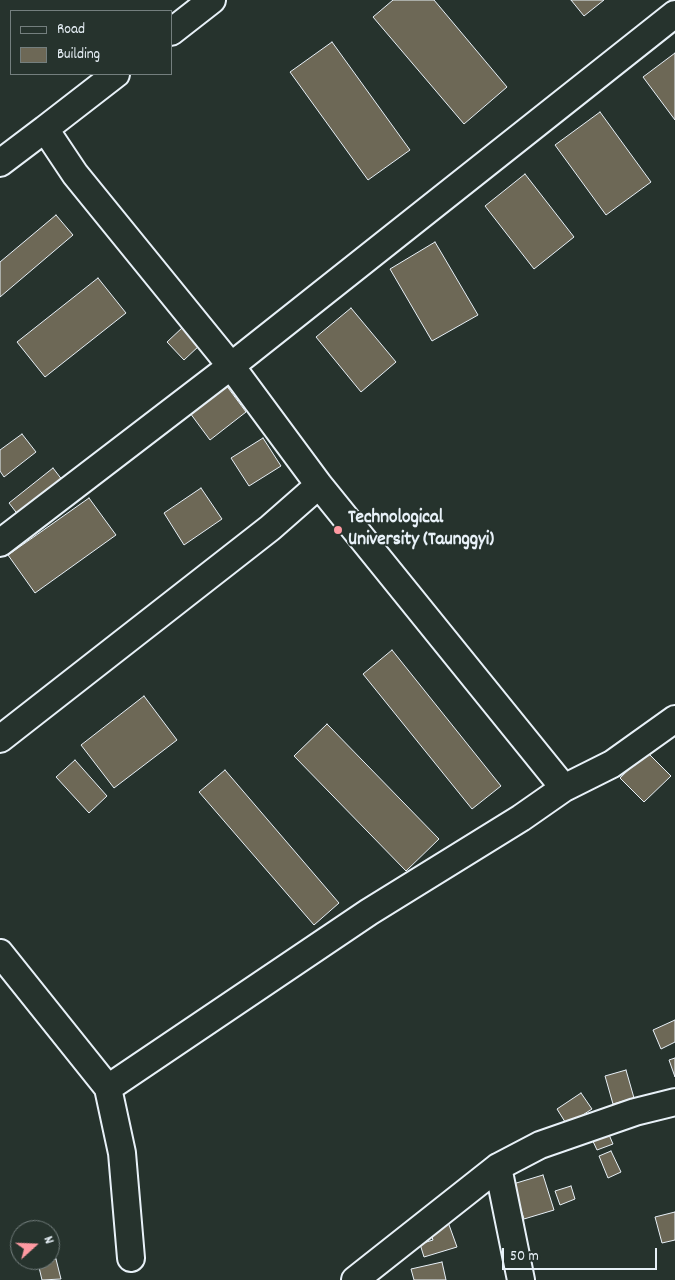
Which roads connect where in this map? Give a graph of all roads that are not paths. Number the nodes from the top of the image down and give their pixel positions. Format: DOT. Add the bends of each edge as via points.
graph roads {
  1 [pos="212,0"];
  2 [pos="675,14"];
  3 [pos="172,31"];
  4 [pos="115,75"];
  5 [pos="45,129"];
  6 [pos="0,163"];
  7 [pos="231,366"];
  8 [pos="319,484"];
  9 [pos="0,542"];
  10 [pos="675,719"];
  11 [pos="0,739"];
  12 [pos="564,788"];
  13 [pos="0,953"];
  14 [pos="108,1088"];
  15 [pos="675,1102"];
  16 [pos="498,1167"];
  17 [pos="131,1258"];
  18 [pos="388,1268"];
  19 [pos="355,1280"];
  20 [pos="521,1280"];
  1 -- 3 [label="street"];
  2 -- 7 [label="street"];
  4 -- 5 [label="street"];
  5 -- 6 [label="street"];
  5 -- 7 [label="street" via="75,174"];
  7 -- 8 [label="street"];
  7 -- 9 [label="street"];
  8 -- 11 [label="street" via="270,528"];
  8 -- 12 [label="street"];
  10 -- 12 [label="street" via="612,764"];
  12 -- 14 [label="street" via="369,912"];
  13 -- 14 [label="street"];
  14 -- 17 [label="street" via="122,1153"];
  15 -- 16 [label="street" via="635,1112 540,1145"];
  16 -- 18 [label="street"];
  16 -- 20 [label="street"];
  18 -- 19 [label="street"];
}
